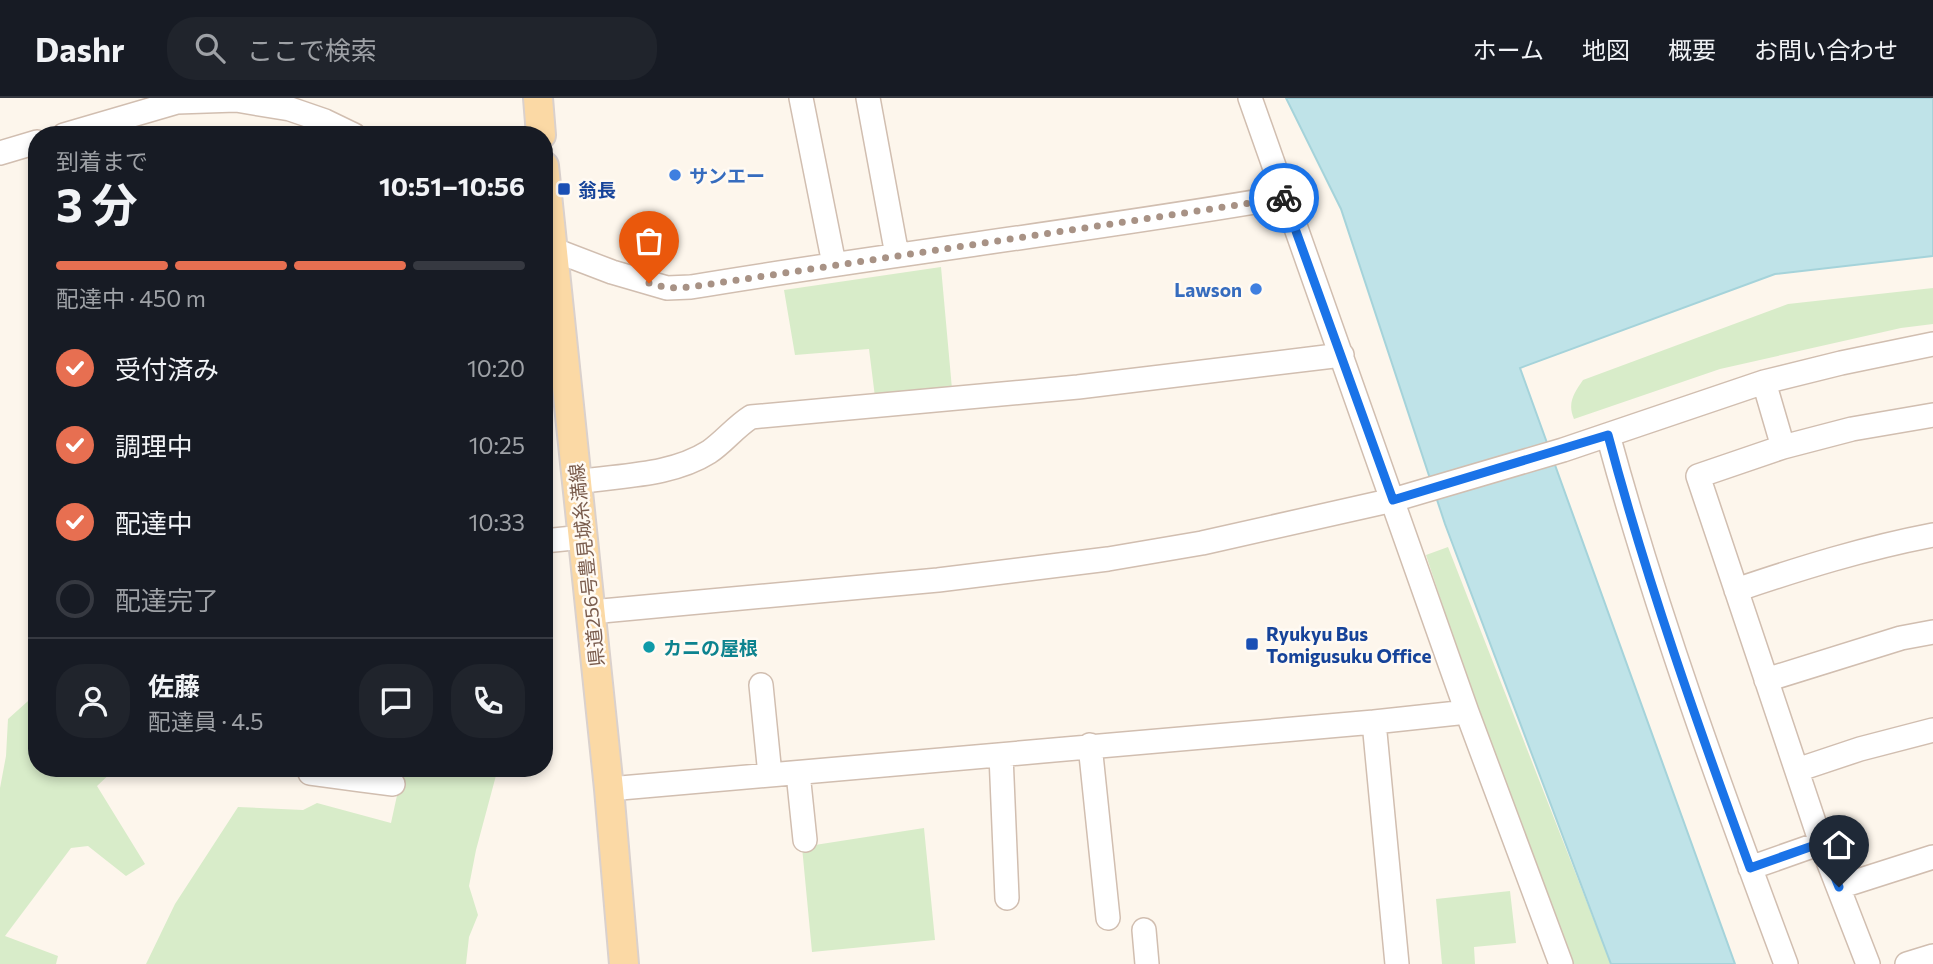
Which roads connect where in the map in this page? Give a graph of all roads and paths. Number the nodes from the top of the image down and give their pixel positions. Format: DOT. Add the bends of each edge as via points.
graph roads {
  1 [pos="538,98"];
  2 [pos="801,98"];
  3 [pos="868,98"];
  4 [pos="1250,98"];
  5 [pos="179,100"];
  6 [pos="94,126"];
  7 [pos="335,126"];
  8 [pos="540,126"];
  9 [pos="28,145"];
  10 [pos="0,153"];
  11 [pos="1284,197"];
  12 [pos="553,251"];
  13 [pos="897,254"];
  14 [pos="834,264"];
  15 [pos="553,288"];
  16 [pos="1933,344"];
  17 [pos="1342,355"];
  18 [pos="1764,382"];
  19 [pos="1933,415"];
  20 [pos="1608,435"];
  21 [pos="1783,447"];
  22 [pos="578,482"];
  23 [pos="1393,500"];
  24 [pos="1933,535"];
  25 [pos="583,537"];
  26 [pos="553,540"];
  27 [pos="1736,590"];
  28 [pos="591,612"];
  29 [pos="1933,632"];
  30 [pos="1766,680"];
  31 [pos="761,685"];
  32 [pos="1467,712"];
  33 [pos="1374,722"];
  34 [pos="1933,730"];
  35 [pos="1090,745"];
  36 [pos="1001,755"];
  37 [pos="1797,770"];
  38 [pos="798,773"];
  39 [pos="770,775"];
  40 [pos="371,777"];
  41 [pos="393,785"];
  42 [pos="609,789"];
  43 [pos="805,840"];
  44 [pos="1821,843"];
  45 [pos="1933,857"];
  46 [pos="1750,868"];
  47 [pos="1839,887"];
  48 [pos="1007,898"];
  49 [pos="1108,918"];
  50 [pos="1143,930"];
  51 [pos="1933,956"];
  52 [pos="624,964"];
  53 [pos="1147,964"];
  54 [pos="1397,964"];
  55 [pos="1561,964"];
  56 [pos="1786,964"];
  57 [pos="1868,964"];
  58 [pos="1907,964"];
  1 -- 8 [label="main road"];
  2 -- 14 [label="street"];
  3 -- 13 [label="street"];
  4 -- 11 [label="street"];
  5 -- 6 [label="street"];
  5 -- 7 [label="street" via="236,100 290,109"];
  9 -- 10 [label="street"];
  11 -- 13 [label="street"];
  11 -- 17 [label="street"];
  12 -- 14 [label="street" via="667,288"];
  13 -- 14 [label="street"];
  15 -- 22 [label="main road, 県道256号豊見城糸満線"];
  16 -- 18 [label="street"];
  17 -- 22 [label="street" via="1078,387 751,417 692,461 669,469"];
  17 -- 23 [label="street"];
  18 -- 20 [label="street"];
  18 -- 21 [label="street"];
  19 -- 21 [label="street"];
  20 -- 23 [label="street"];
  20 -- 46 [label="street" via="1692,707"];
  21 -- 27 [label="street" via="1698,475"];
  22 -- 25 [label="main road, 県道256号豊見城糸満線"];
  23 -- 28 [label="street" via="1108,559 938,580"];
  23 -- 32 [label="street"];
  24 -- 27 [label="street" via="1868,548"];
  25 -- 26 [label="street"];
  25 -- 28 [label="main road, 県道256号豊見城糸満線"];
  27 -- 30 [label="street"];
  28 -- 42 [label="main road, 県道256号豊見城糸満線"];
  29 -- 30 [label="street"];
  30 -- 37 [label="street"];
  31 -- 39 [label="street"];
  32 -- 33 [label="street"];
  32 -- 55 [label="street"];
  33 -- 35 [label="street"];
  33 -- 54 [label="street"];
  34 -- 37 [label="street"];
  35 -- 36 [label="street"];
  35 -- 49 [label="street"];
  36 -- 38 [label="street"];
  36 -- 48 [label="street"];
  37 -- 44 [label="street"];
  38 -- 39 [label="street"];
  38 -- 43 [label="street"];
  39 -- 42 [label="street"];
  40 -- 41 [label="street"];
  42 -- 52 [label="main road, 県道256号豊見城糸満線"];
  44 -- 46 [label="street"];
  44 -- 47 [label="street"];
  45 -- 47 [label="street"];
  46 -- 56 [label="street"];
  47 -- 57 [label="street"];
  50 -- 53 [label="street"];
  51 -- 58 [label="street"];
}
